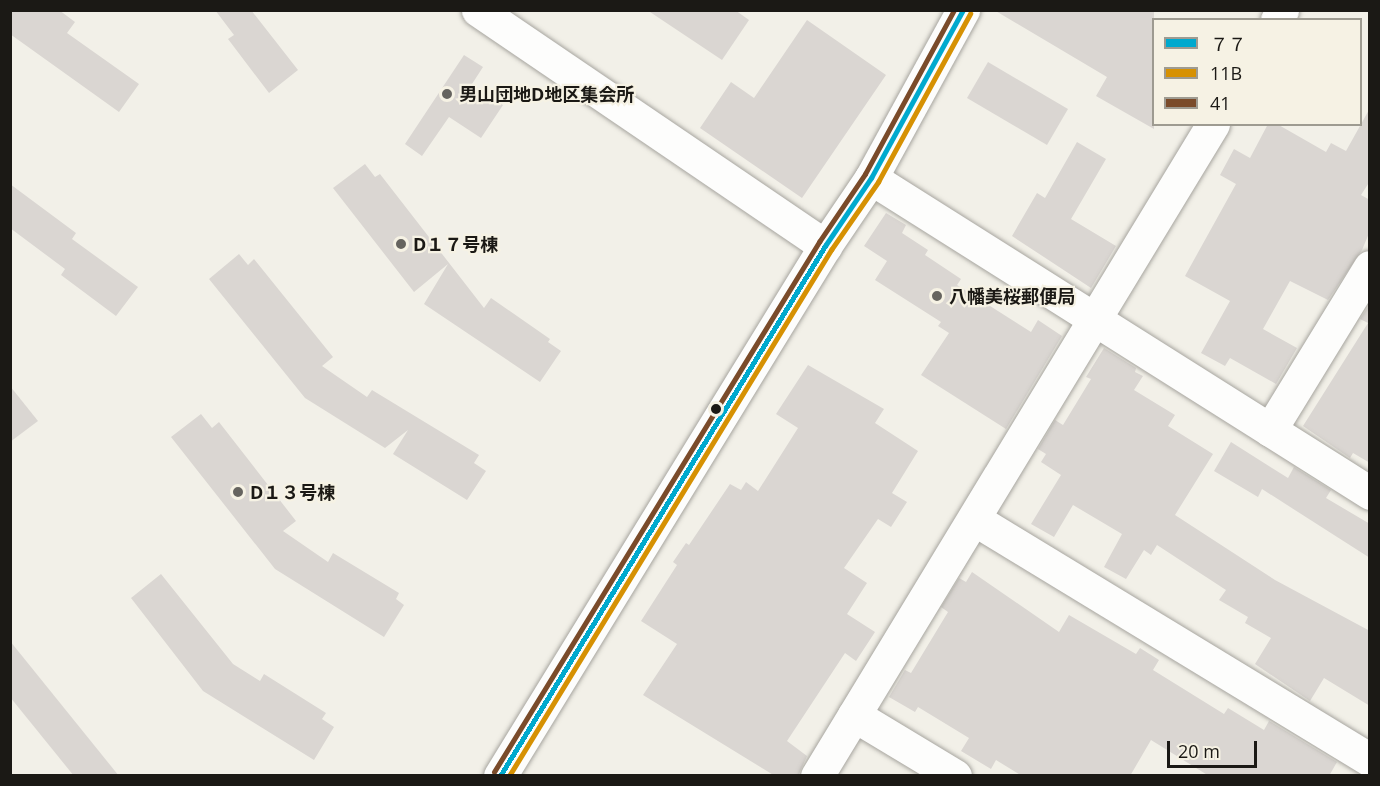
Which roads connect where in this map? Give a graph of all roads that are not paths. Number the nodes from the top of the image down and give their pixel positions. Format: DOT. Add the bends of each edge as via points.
graph roads {
  1 [pos="478,10"];
  2 [pos="962,11"];
  3 [pos="1212,126"];
  4 [pos="871,178"];
  5 [pos="825,246"];
  6 [pos="1370,267"];
  7 [pos="1095,320"];
  8 [pos="1270,430"];
  9 [pos="1370,494"];
  10 [pos="974,519"];
  11 [pos="854,715"];
  12 [pos="1370,761"];
  13 [pos="500,776"];
  14 [pos="817,776"];
  15 [pos="955,776"];
  16 [pos="1360,776"];
  1 -- 5 [label="street"];
  2 -- 4 [label="street"];
  3 -- 7 [label="street"];
  4 -- 5 [label="street"];
  4 -- 7 [label="street"];
  5 -- 13 [label="street"];
  6 -- 8 [label="street"];
  7 -- 8 [label="street"];
  7 -- 10 [label="street"];
  8 -- 9 [label="street"];
  10 -- 11 [label="street"];
  10 -- 12 [label="street"];
  11 -- 14 [label="street"];
  11 -- 15 [label="street"];
  12 -- 16 [label="street"];
}
